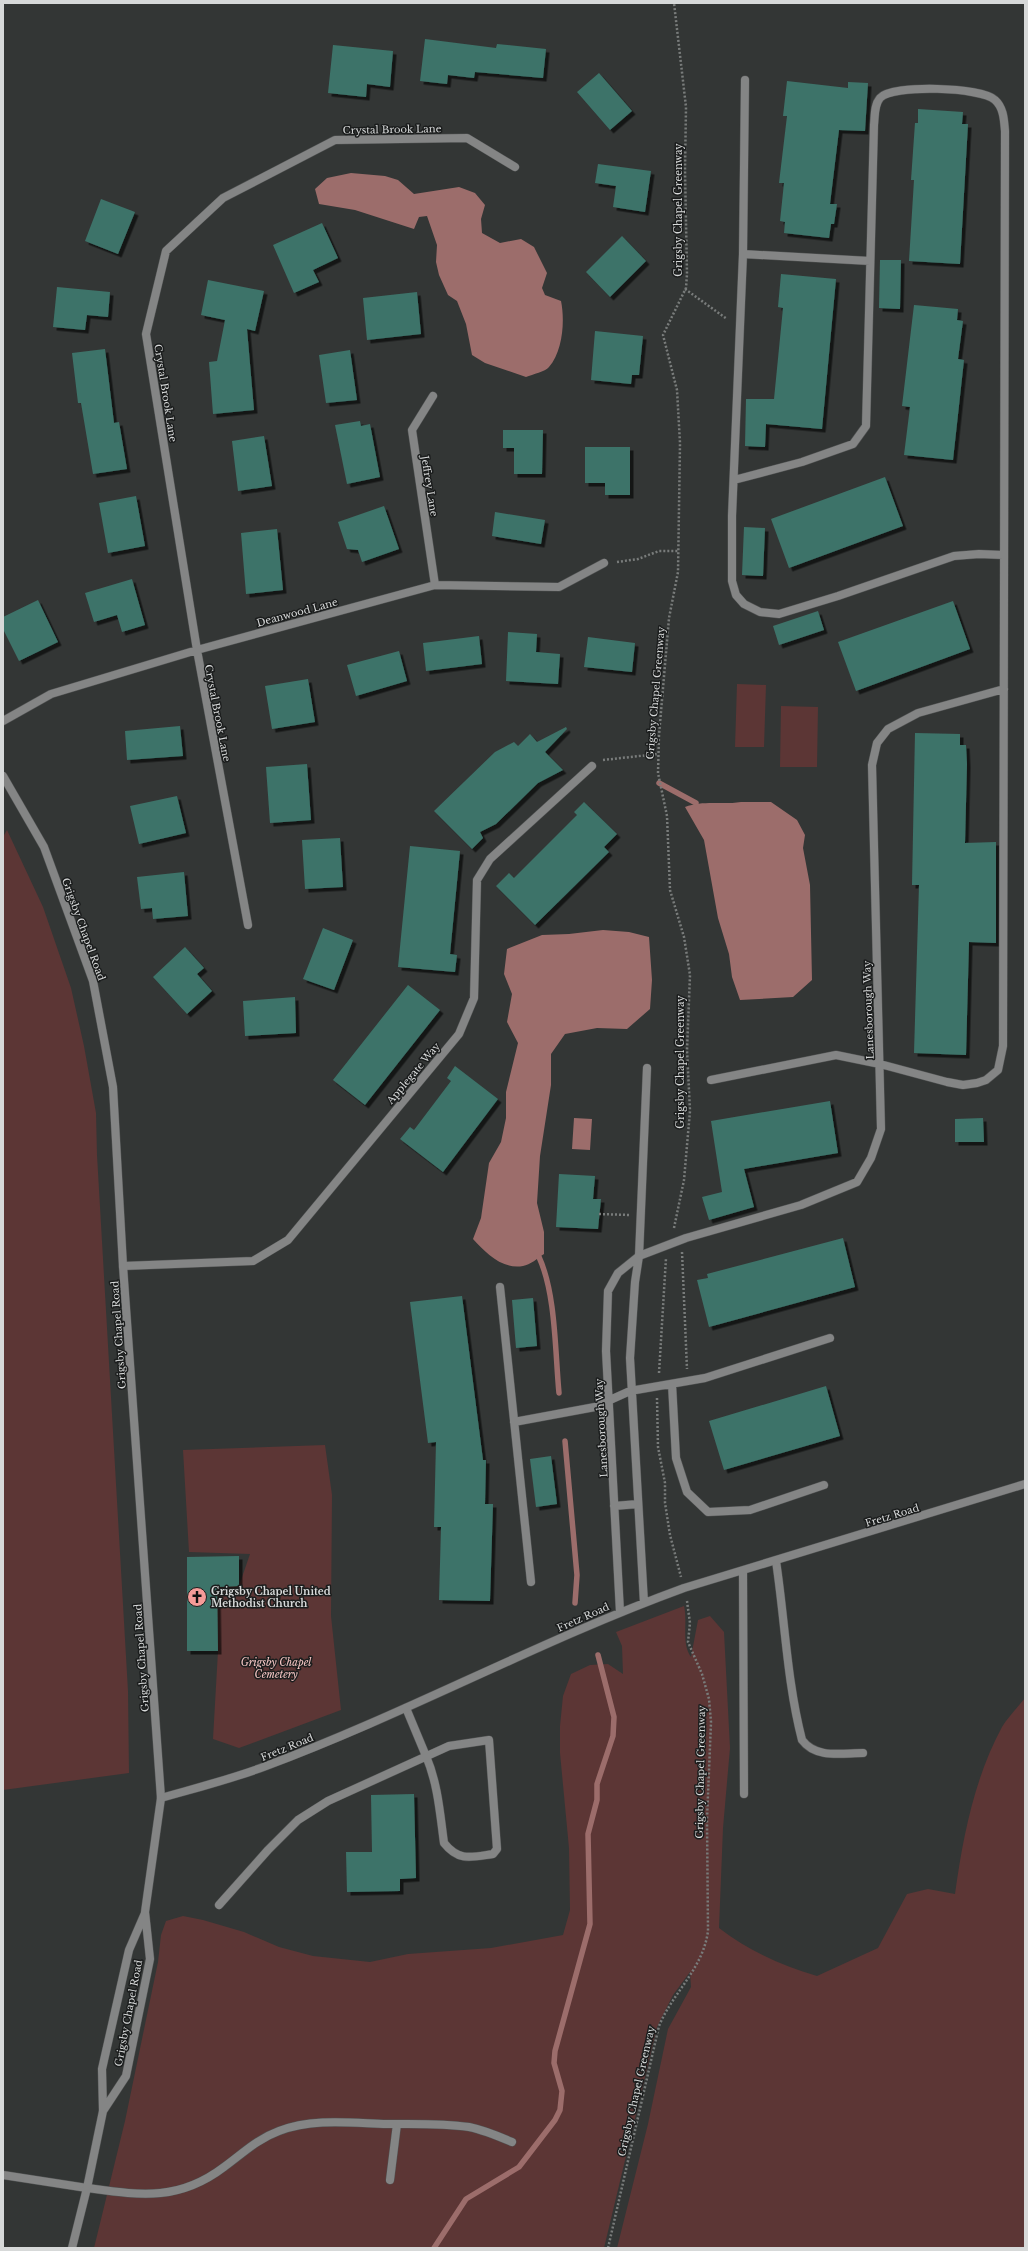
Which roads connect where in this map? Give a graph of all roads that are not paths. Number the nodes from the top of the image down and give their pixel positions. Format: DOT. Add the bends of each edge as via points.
graph roads {
  1 [pos="745,80"];
  2 [pos="515,167"];
  3 [pos="743,254"];
  4 [pos="870,261"];
  5 [pos="433,396"];
  6 [pos="734,480"];
  7 [pos="1003,555"];
  8 [pos="604,564"];
  9 [pos="435,585"];
  10 [pos="196,650"];
  11 [pos="1004,689"];
  12 [pos="3,721"];
  13 [pos="592,766"];
  14 [pos="3,776"];
  15 [pos="248,925"];
  16 [pos="880,1064"];
  17 [pos="647,1068"];
  18 [pos="711,1080"];
  19 [pos="639,1256"];
  20 [pos="123,1266"];
  21 [pos="500,1287"];
  22 [pos="830,1338"];
  23 [pos="672,1384"];
  24 [pos="630,1391"];
  25 [pos="610,1400"];
  26 [pos="514,1422"];
  27 [pos="1025,1484"];
  28 [pos="824,1485"];
  29 [pos="638,1504"];
  30 [pos="614,1506"];
  31 [pos="776,1561"];
  32 [pos="742,1572"];
  33 [pos="531,1582"];
  34 [pos="644,1602"];
  35 [pos="620,1612"];
  36 [pos="406,1708"];
  37 [pos="863,1753"];
  38 [pos="426,1756"];
  39 [pos="744,1794"];
  40 [pos="161,1798"];
  41 [pos="219,1905"];
  42 [pos="145,1912"];
  43 [pos="103,2111"];
  44 [pos="397,2124"];
  45 [pos="512,2142"];
  46 [pos="3,2175"];
  47 [pos="390,2180"];
  48 [pos="88,2188"];
  49 [pos="72,2248"];
  1 -- 3 [label="street"];
  2 -- 10 [label="street, Crystal Brook Lane" via="467,138 335,140 223,198 166,252 146,334"];
  3 -- 4 [label="street"];
  3 -- 6 [label="street"];
  4 -- 6 [label="street" via="866,426 853,444 802,462"];
  4 -- 7 [label="street" via="874,125 879,98 886,93 903,89 967,91 988,95 995,100 1003,112 1005,131"];
  5 -- 9 [label="street, Jeffrey Lane" via="412,430"];
  6 -- 7 [label="street" via="732,581 740,600 760,612 779,614 954,556"];
  7 -- 11 [label="street"];
  8 -- 9 [label="street, Deanwood Lane" via="559,586"];
  9 -- 10 [label="street, Deanwood Lane"];
  10 -- 12 [label="street, Deanwood Lane" via="51,694"];
  10 -- 15 [label="street, Crystal Brook Lane"];
  11 -- 16 [label="street, Lanesborough Way" via="918,713 888,728 878,743 872,765"];
  11 -- 16 [label="street" via="1003,1046 998,1070 986,1080 963,1085"];
  13 -- 20 [label="street, Applegate Way" via="490,859 477,880 474,998 459,1034 288,1240 253,1261"];
  14 -- 20 [label="street, Grigsby Chapel Road" via="44,847 93,981 113,1087"];
  16 -- 18 [label="street" via="836,1055"];
  16 -- 19 [label="street, Lanesborough Way" via="881,1129 871,1158 856,1182 801,1205 668,1244"];
  17 -- 19 [label="street"];
  19 -- 24 [label="street" via="635,1282"];
  19 -- 25 [label="street, Lanesborough Way" via="618,1273 608,1291 606,1351"];
  20 -- 40 [label="street, Grigsby Chapel Road"];
  21 -- 26 [label="street"];
  22 -- 23 [label="street" via="705,1378"];
  23 -- 24 [label="street"];
  23 -- 28 [label="street" via="676,1458 686,1492 708,1512 750,1510"];
  24 -- 25 [label="street"];
  24 -- 29 [label="street"];
  25 -- 26 [label="street" via="595,1407"];
  25 -- 30 [label="street, Lanesborough Way"];
  26 -- 33 [label="street"];
  27 -- 31 [label="street, Fretz Road"];
  29 -- 30 [label="street"];
  29 -- 34 [label="street"];
  30 -- 35 [label="street, Lanesborough Way"];
  31 -- 32 [label="street, Fretz Road"];
  31 -- 37 [label="street" via="789,1666 802,1740 807,1747 821,1754"];
  32 -- 34 [label="street, Fretz Road"];
  32 -- 39 [label="street"];
  34 -- 35 [label="street, Fretz Road"];
  35 -- 36 [label="street, Fretz Road"];
  36 -- 38 [label="street"];
  36 -- 40 [label="street, Fretz Road" via="265,1767"];
  38 -- 38 [label="street" via="435,1779 444,1843 451,1852 459,1856 494,1854 497,1849 489,1740 449,1746"];
  38 -- 41 [label="street" via="328,1801 298,1820"];
  40 -- 42 [label="street, Grigsby Chapel Road"];
  42 -- 43 [label="street, Grigsby Chapel Road" via="129,1950 102,2069"];
  42 -- 43 [label="street, Grigsby Chapel Road" via="150,1959 126,2076"];
  43 -- 48 [label="street, Grigsby Chapel Road"];
  44 -- 45 [label="street" via="470,2127"];
  44 -- 47 [label="street"];
  44 -- 48 [label="street" via="316,2123 278,2131 244,2149 207,2178 165,2193 138,2194"];
  46 -- 48 [label="street"];
  48 -- 49 [label="street, Grigsby Chapel Road"];
}
